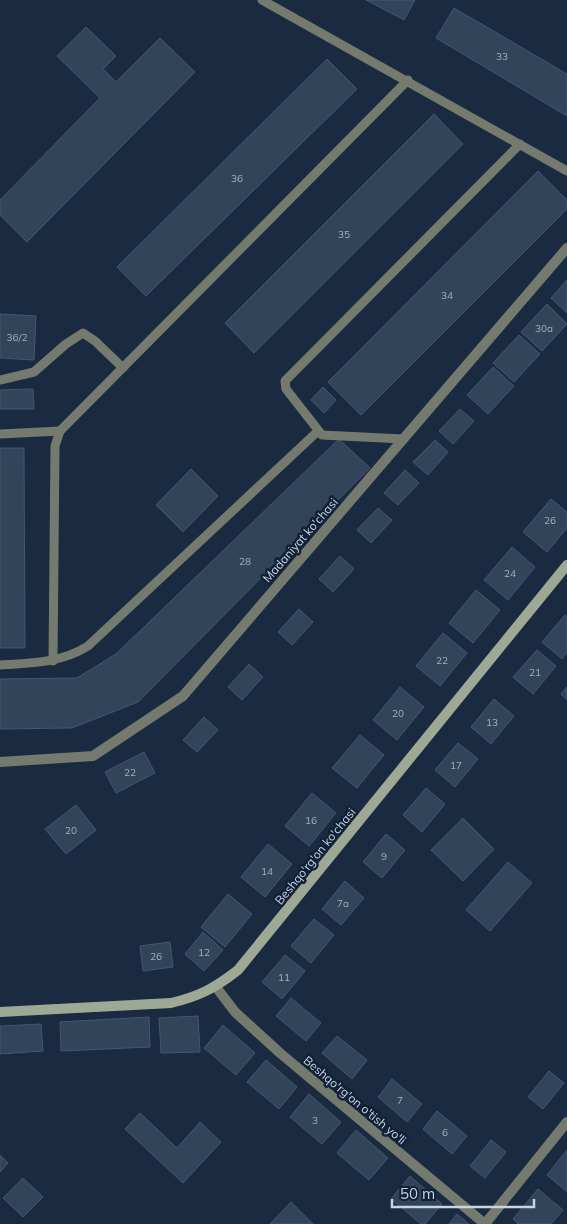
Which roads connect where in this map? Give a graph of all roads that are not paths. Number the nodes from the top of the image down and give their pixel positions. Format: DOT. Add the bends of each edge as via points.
graph roads {
  1 [pos="262,0"];
  2 [pos="408,80"];
  3 [pos="520,144"];
  4 [pos="567,171"];
  5 [pos="567,248"];
  6 [pos="123,368"];
  7 [pos="0,380"];
  8 [pos="60,431"];
  9 [pos="317,432"];
  10 [pos="0,434"];
  11 [pos="403,439"];
  12 [pos="567,565"];
  13 [pos="53,661"];
  14 [pos="0,665"];
  15 [pos="0,762"];
  16 [pos="216,988"];
  17 [pos="0,1012"];
  18 [pos="567,1122"];
  19 [pos="485,1224"];
  1 -- 2 [label="lane"];
  2 -- 3 [label="lane"];
  2 -- 6 [label="lane"];
  3 -- 4 [label="lane"];
  3 -- 9 [label="lane" via="285,381 286,389"];
  5 -- 11 [label="street, Madaniyat ko'chasi"];
  6 -- 7 [label="lane" via="83,333 34,372"];
  6 -- 8 [label="lane"];
  8 -- 10 [label="lane"];
  8 -- 13 [label="lane" via="55,446"];
  9 -- 11 [label="lane" via="322,435"];
  9 -- 13 [label="lane" via="94,640 77,653"];
  11 -- 15 [label="street, Madaniyat ko'chasi" via="183,696 93,756"];
  12 -- 16 [label="main road, Beshqo'rg'on ko'chasi" via="238,970"];
  13 -- 14 [label="lane"];
  16 -- 17 [label="main road, Beshqo'rg'on ko'chasi" via="171,1003"];
  16 -- 19 [label="street, Beshqo'rg'on o'tish yo'li" via="235,1012 280,1053"];
  18 -- 19 [label="street, Beshqo'rg'on o'tish yo'li"];
}
